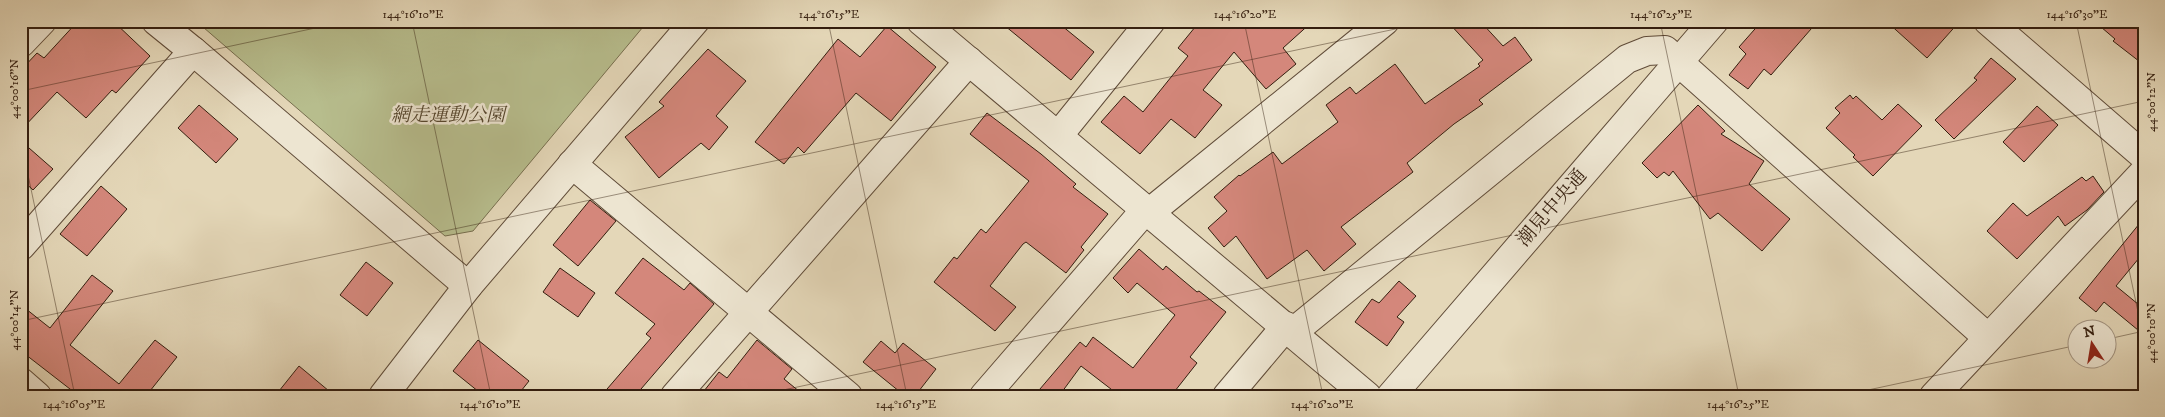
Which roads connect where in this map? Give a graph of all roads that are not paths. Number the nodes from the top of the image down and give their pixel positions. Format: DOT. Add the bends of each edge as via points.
graph roads {
  1 [pos="42,21"];
  2 [pos="156,21"];
  3 [pos="695,21"];
  4 [pos="1151,21"];
  5 [pos="1385,21"];
  6 [pos="1714,21"];
  7 [pos="1988,21"];
  8 [pos="925,22"];
  9 [pos="21,43"];
  10 [pos="193,50"];
  11 [pos="969,61"];
  12 [pos="1678,62"];
  13 [pos="1058,136"];
  14 [pos="2144,156"];
  15 [pos="572,164"];
  16 [pos="2144,172"];
  17 [pos="1148,211"];
  18 [pos="21,246"];
  19 [pos="468,286"];
  20 [pos="748,312"];
  21 [pos="1289,329"];
  22 [pos="1987,337"];
  23 [pos="21,383"];
  24 [pos="37,396"];
  25 [pos="383,396"];
  26 [pos="675,396"];
  27 [pos="848,396"];
  28 [pos="984,396"];
  29 [pos="1228,396"];
  30 [pos="1367,396"];
  31 [pos="1391,396"];
  32 [pos="1934,396"];
  1 -- 9 [label="street"];
  2 -- 10 [label="street"];
  3 -- 15 [label="street"];
  4 -- 13 [label="street"];
  5 -- 17 [label="street"];
  6 -- 12 [label="street, 潮見中央通"];
  7 -- 14 [label="street"];
  8 -- 11 [label="street"];
  10 -- 18 [label="street"];
  10 -- 19 [label="street"];
  11 -- 13 [label="street"];
  11 -- 20 [label="street"];
  12 -- 21 [label="street" via="1665,50 1647,51 1627,59"];
  12 -- 22 [label="street"];
  12 -- 31 [label="street, 潮見中央通"];
  13 -- 17 [label="street"];
  15 -- 19 [label="street"];
  15 -- 20 [label="street"];
  16 -- 22 [label="street"];
  17 -- 21 [label="street"];
  17 -- 28 [label="street"];
  19 -- 25 [label="street"];
  20 -- 26 [label="street"];
  20 -- 27 [label="street"];
  21 -- 29 [label="street"];
  21 -- 30 [label="street"];
  22 -- 32 [label="street"];
  23 -- 24 [label="street"];
}
